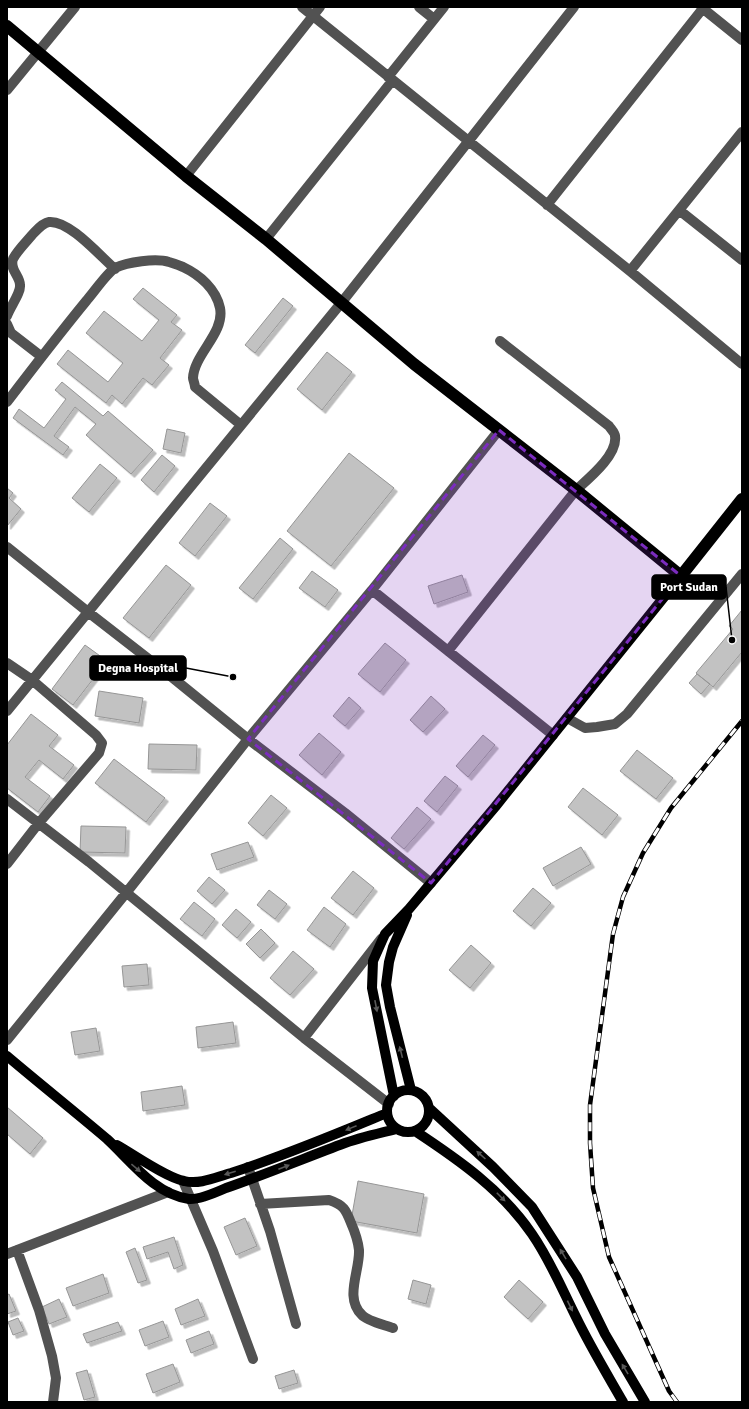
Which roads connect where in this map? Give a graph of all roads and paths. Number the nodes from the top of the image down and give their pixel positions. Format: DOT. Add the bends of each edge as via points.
graph roads {
  1 [pos="75,7"];
  2 [pos="302,7"];
  3 [pos="320,7"];
  4 [pos="419,7"];
  5 [pos="444,7"];
  6 [pos="574,7"];
  7 [pos="702,8"];
  8 [pos="312,16"];
  9 [pos="434,19"];
  10 [pos="7,26"];
  11 [pos="742,40"];
  12 [pos="39,51"];
  13 [pos="390,79"];
  14 [pos="7,90"];
  15 [pos="742,132"];
  16 [pos="469,142"];
  17 [pos="186,176"];
  18 [pos="547,205"];
  19 [pos="679,210"];
  20 [pos="266,239"];
  21 [pos="742,260"];
  22 [pos="115,268"];
  23 [pos="630,271"];
  24 [pos="342,302"];
  25 [pos="7,316"];
  26 [pos="7,324"];
  27 [pos="500,341"];
  28 [pos="42,357"];
  29 [pos="742,364"];
  30 [pos="7,402"];
  31 [pos="241,425"];
  32 [pos="499,430"];
  33 [pos="576,490"];
  34 [pos="742,499"];
  35 [pos="7,547"];
  36 [pos="742,574"];
  37 [pos="681,576"];
  38 [pos="372,590"];
  39 [pos="88,612"];
  40 [pos="448,651"];
  41 [pos="7,663"];
  42 [pos="32,680"];
  43 [pos="7,711"];
  44 [pos="567,718"];
  45 [pos="553,735"];
  46 [pos="248,739"];
  47 [pos="7,799"];
  48 [pos="38,824"];
  49 [pos="7,864"];
  50 [pos="432,884"];
  51 [pos="126,893"];
  52 [pos="409,909"];
  53 [pos="385,934"];
  54 [pos="386,985"];
  55 [pos="372,988"];
  56 [pos="304,1038"];
  57 [pos="7,1040"];
  58 [pos="7,1056"];
  59 [pos="411,1090"];
  60 [pos="390,1104"];
  61 [pos="429,1108"];
  62 [pos="397,1128"];
  63 [pos="415,1131"];
  64 [pos="108,1141"];
  65 [pos="248,1168"];
  66 [pos="252,1179"];
  67 [pos="183,1181"];
  68 [pos="168,1192"];
  69 [pos="190,1199"];
  70 [pos="260,1204"];
  71 [pos="17,1250"];
  72 [pos="7,1254"];
  73 [pos="296,1324"];
  74 [pos="393,1328"];
  75 [pos="252,1359"];
  76 [pos="53,1402"];
  77 [pos="623,1402"];
  78 [pos="645,1402"];
  1 -- 12 [label="street"];
  2 -- 8 [label="street"];
  3 -- 8 [label="street"];
  4 -- 9 [label="street"];
  5 -- 9 [label="street"];
  6 -- 16 [label="street"];
  7 -- 11 [label="street"];
  7 -- 18 [label="street"];
  8 -- 13 [label="street"];
  8 -- 17 [label="street"];
  9 -- 13 [label="street"];
  10 -- 12 [label="highway"];
  12 -- 14 [label="street"];
  12 -- 17 [label="highway"];
  13 -- 16 [label="street"];
  13 -- 20 [label="street"];
  15 -- 19 [label="street"];
  16 -- 18 [label="street"];
  16 -- 24 [label="street"];
  17 -- 20 [label="highway"];
  18 -- 23 [label="street"];
  19 -- 21 [label="street"];
  19 -- 23 [label="street"];
  20 -- 24 [label="highway"];
  22 -- 25 [label="street" via="73,230 47,222 24,244 13,260 12,267 20,285"];
  22 -- 28 [label="street"];
  22 -- 31 [label="street" via="151,261 168,261 192,272 207,284 216,297 220,320 197,366 193,378 195,387"];
  23 -- 29 [label="street"];
  24 -- 31 [label="street"];
  24 -- 32 [label="highway" via="414,364"];
  26 -- 28 [label="street" via="12,333"];
  27 -- 33 [label="street" via="609,426 615,434 613,450"];
  28 -- 30 [label="street"];
  31 -- 39 [label="street"];
  32 -- 33 [label="highway"];
  32 -- 38 [label="street"];
  33 -- 37 [label="highway"];
  33 -- 40 [label="street"];
  34 -- 37 [label="highway"];
  35 -- 39 [label="street"];
  36 -- 44 [label="street" via="627,714 615,724 586,728"];
  37 -- 44 [label="main road"];
  38 -- 40 [label="street"];
  38 -- 46 [label="street"];
  39 -- 42 [label="street"];
  39 -- 46 [label="street"];
  40 -- 45 [label="street"];
  41 -- 42 [label="street"];
  42 -- 43 [label="street"];
  42 -- 48 [label="street" via="102,743 99,753"];
  44 -- 45 [label="main road"];
  45 -- 50 [label="main road"];
  46 -- 50 [label="street"];
  46 -- 51 [label="street"];
  47 -- 48 [label="street"];
  48 -- 49 [label="street"];
  48 -- 51 [label="street"];
  50 -- 52 [label="main road"];
  51 -- 56 [label="street"];
  51 -- 57 [label="street"];
  52 -- 53 [label="main road"];
  52 -- 54 [label="main road" via="393,947"];
  53 -- 55 [label="main road" via="373,961"];
  53 -- 56 [label="street"];
  54 -- 55 [label="main road"];
  59 -- 54 [label="main road, one-way"];
  55 -- 60 [label="main road, one-way"];
  56 -- 60 [label="street"];
  58 -- 64 [label="main road"];
  59 -- 60 [label="main road" via="402,1091"];
  59 -- 61 [label="main road" via="420,1093 426,1099"];
  60 -- 62 [label="main road" via="390,1122"];
  60 -- 65 [label="main road, one-way"];
  61 -- 63 [label="main road" via="428,1118 423,1126"];
  78 -- 61 [label="main road, one-way" via="605,1334 577,1277 532,1206 493,1166"];
  62 -- 63 [label="main road" via="406,1132"];
  66 -- 62 [label="main road, one-way" via="347,1142"];
  63 -- 77 [label="main road, one-way" via="484,1180 525,1224 546,1256 587,1339"];
  64 -- 67 [label="main road"];
  64 -- 68 [label="main road, one-way" via="155,1184"];
  65 -- 66 [label="street"];
  65 -- 67 [label="main road, one-way" via="194,1183"];
  66 -- 69 [label="main road"];
  66 -- 70 [label="street"];
  67 -- 69 [label="street"];
  68 -- 69 [label="main road"];
  68 -- 71 [label="street"];
  69 -- 75 [label="street" via="213,1250"];
  70 -- 73 [label="street"];
  70 -- 74 [label="street" via="329,1200 344,1208 356,1235 359,1250 353,1291 354,1302 363,1316"];
  71 -- 72 [label="street"];
  71 -- 76 [label="street" via="52,1356 56,1378"];
}
